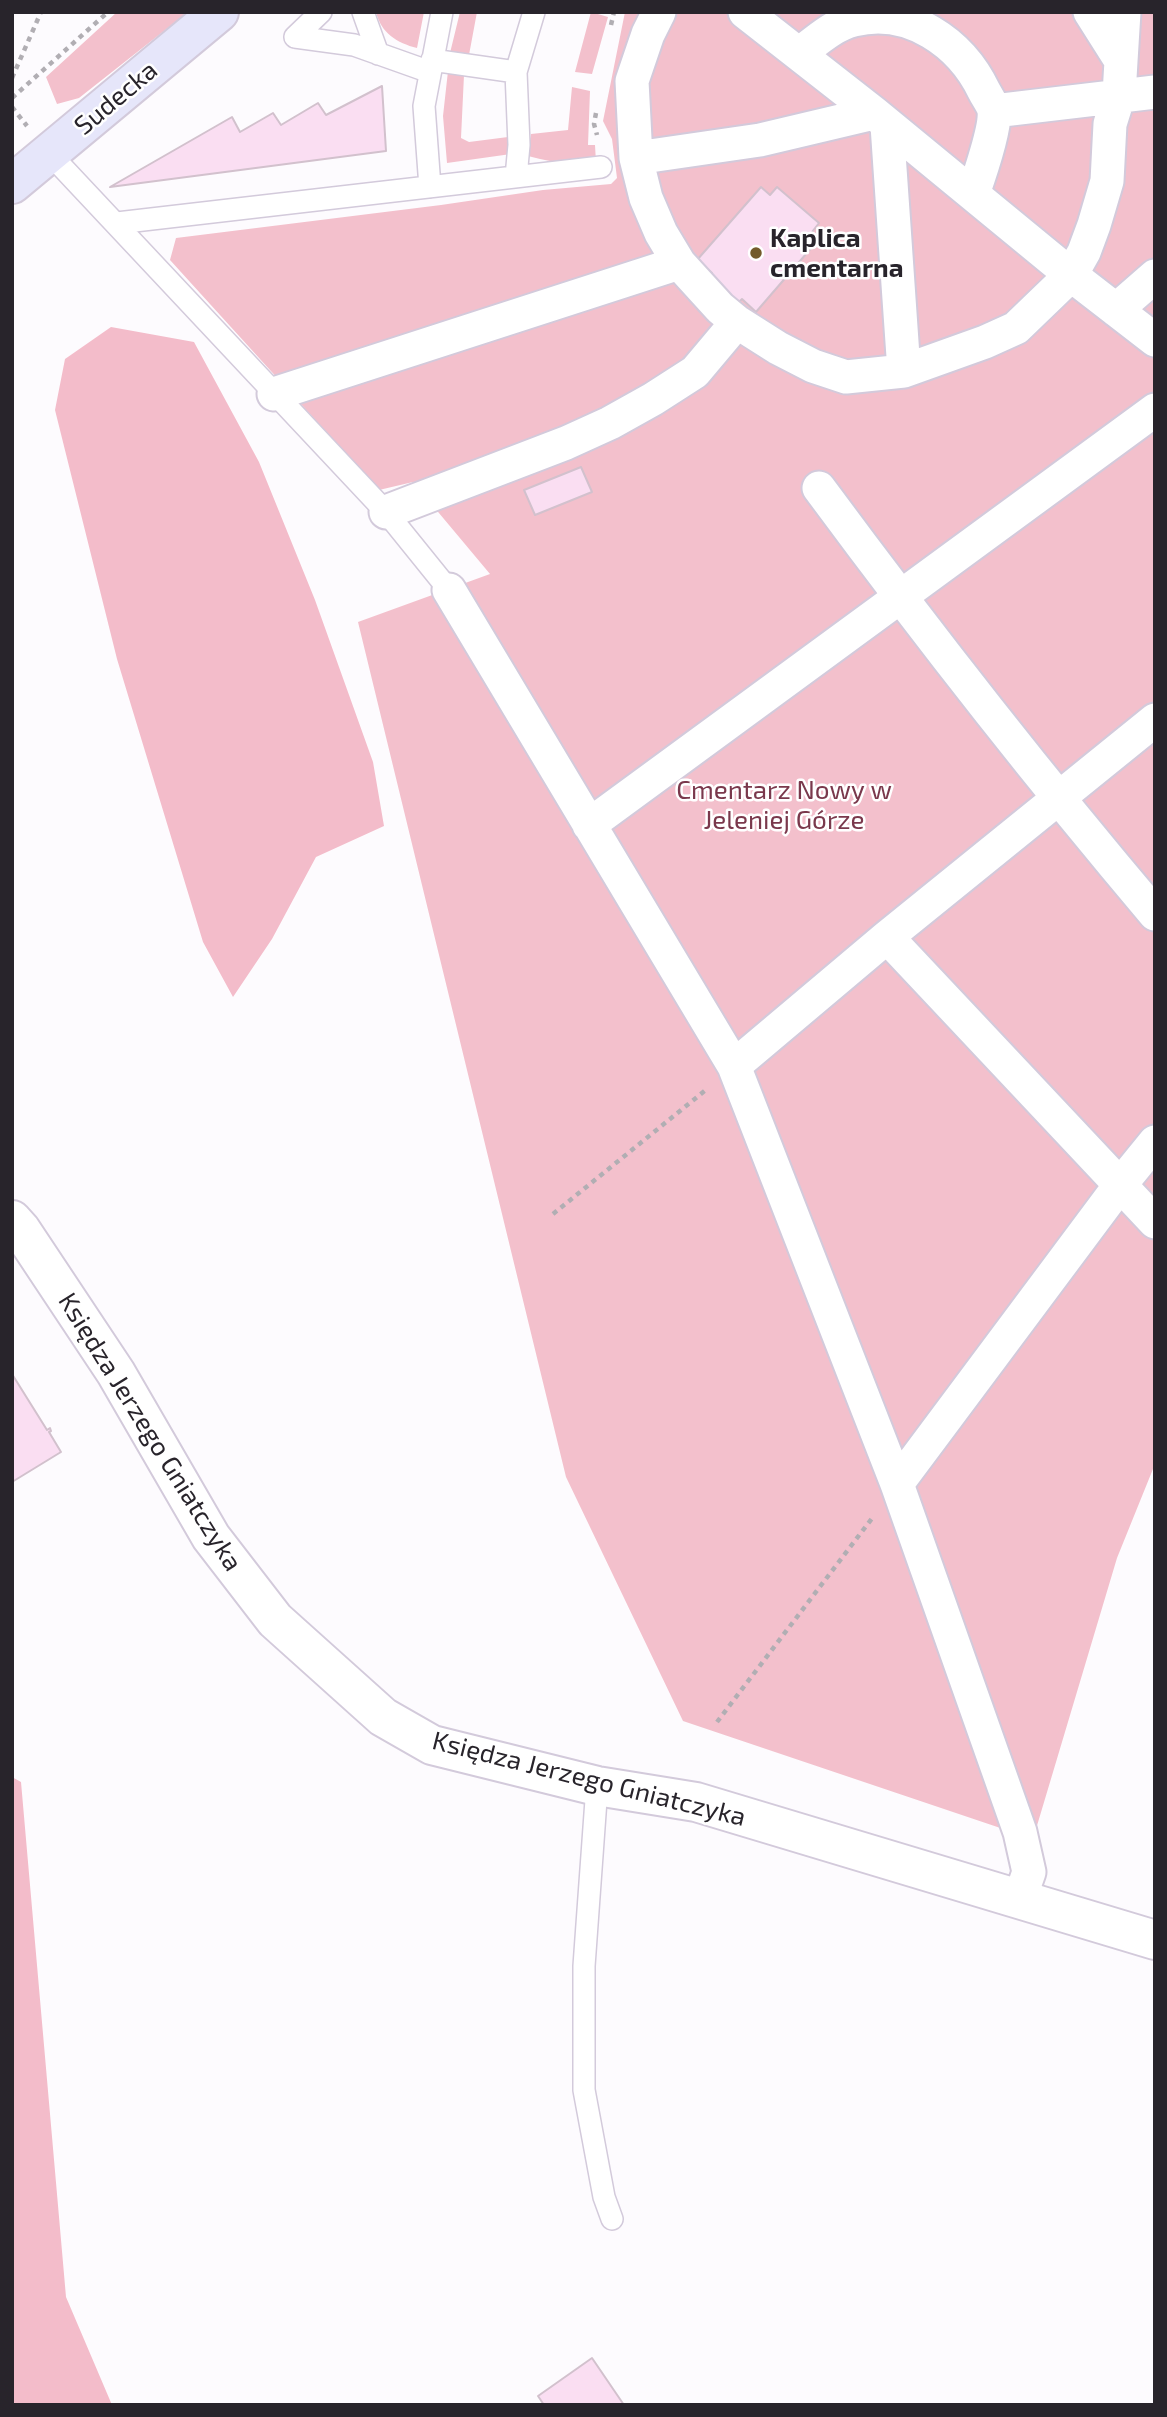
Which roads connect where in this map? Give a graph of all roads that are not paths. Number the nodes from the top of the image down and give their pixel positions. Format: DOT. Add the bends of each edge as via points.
graph roads {
  1 [pos="219,12"];
  2 [pos="321,12"];
  3 [pos="363,12"];
  4 [pos="442,12"];
  5 [pos="534,12"];
  6 [pos="659,12"];
  7 [pos="745,12"];
  8 [pos="1090,12"];
  9 [pos="1124,12"];
  10 [pos="874,15"];
  11 [pos="378,54"];
  12 [pos="799,54"];
  13 [pos="1121,61"];
  14 [pos="431,66"];
  15 [pos="516,72"];
  16 [pos="1155,92"];
  17 [pos="1119,95"];
  18 [pos="994,111"];
  19 [pos="881,119"];
  20 [pos="49,153"];
  21 [pos="636,158"];
  22 [pos="601,167"];
  23 [pos="516,177"];
  24 [pos="12,184"];
  25 [pos="429,187"];
  26 [pos="973,194"];
  27 [pos="117,223"];
  28 [pos="679,263"];
  29 [pos="1071,275"];
  30 [pos="1155,276"];
  31 [pos="1116,310"];
  32 [pos="737,322"];
  33 [pos="1155,340"];
  34 [pos="904,371"];
  35 [pos="274,394"];
  36 [pos="1155,410"];
  37 [pos="819,488"];
  38 [pos="386,512"];
  39 [pos="449,590"];
  40 [pos="899,596"];
  41 [pos="1155,720"];
  42 [pos="1059,800"];
  43 [pos="589,825"];
  44 [pos="1155,914"];
  45 [pos="887,937"];
  46 [pos="734,1066"];
  47 [pos="1155,1142"];
  48 [pos="1120,1185"];
  49 [pos="12,1220"];
  50 [pos="1155,1222"];
  51 [pos="897,1485"];
  52 [pos="597,1786"];
  53 [pos="1020,1898"];
  54 [pos="1155,1940"];
  55 [pos="611,2219"];
  1 -- 20 [label="main road, Sudecka"];
  2 -- 11 [label="lane" via="295,37 354,45"];
  3 -- 11 [label="lane"];
  4 -- 14 [label="lane"];
  5 -- 15 [label="lane"];
  6 -- 21 [label="street" via="632,81"];
  7 -- 12 [label="street"];
  8 -- 13 [label="street"];
  9 -- 13 [label="street"];
  10 -- 12 [label="street" via="822,36"];
  10 -- 18 [label="street" via="912,23 939,35 977,76"];
  11 -- 14 [label="lane"];
  12 -- 19 [label="street"];
  13 -- 17 [label="street"];
  14 -- 15 [label="lane"];
  14 -- 25 [label="lane" via="424,106"];
  15 -- 23 [label="lane"];
  16 -- 17 [label="street"];
  17 -- 18 [label="street"];
  17 -- 29 [label="street" via="1111,124 1107,181 1084,252"];
  18 -- 26 [label="street"];
  19 -- 21 [label="street"];
  19 -- 26 [label="street"];
  19 -- 34 [label="street"];
  20 -- 24 [label="main road, Sudecka"];
  20 -- 27 [label="lane"];
  21 -- 28 [label="street" via="646,198"];
  22 -- 23 [label="lane"];
  23 -- 25 [label="lane"];
  25 -- 27 [label="lane"];
  26 -- 29 [label="street"];
  27 -- 35 [label="lane"];
  28 -- 32 [label="street"];
  28 -- 35 [label="street"];
  29 -- 31 [label="street"];
  29 -- 34 [label="street" via="1016,328"];
  30 -- 31 [label="street"];
  31 -- 33 [label="street"];
  32 -- 34 [label="street" via="813,366 846,377"];
  32 -- 38 [label="street" via="695,372 610,423"];
  35 -- 38 [label="lane"];
  36 -- 40 [label="street"];
  37 -- 40 [label="street"];
  38 -- 39 [label="lane"];
  39 -- 43 [label="street"];
  40 -- 42 [label="street"];
  40 -- 43 [label="street"];
  41 -- 42 [label="street"];
  42 -- 44 [label="street"];
  42 -- 45 [label="street"];
  43 -- 46 [label="street"];
  45 -- 46 [label="street"];
  45 -- 48 [label="street"];
  46 -- 51 [label="street"];
  47 -- 48 [label="street"];
  48 -- 50 [label="street"];
  48 -- 51 [label="street"];
  49 -- 52 [label="street, Księdza Jerzego Gniatczyka" via="116,1373 211,1536 275,1620 383,1717 432,1745"];
  51 -- 53 [label="street" via="1020,1832 1030,1872"];
  52 -- 53 [label="street, Księdza Jerzego Gniatczyka" via="696,1802"];
  52 -- 55 [label="lane" via="584,1966 584,2090"];
  53 -- 54 [label="street, Księdza Jerzego Gniatczyka"];
}
